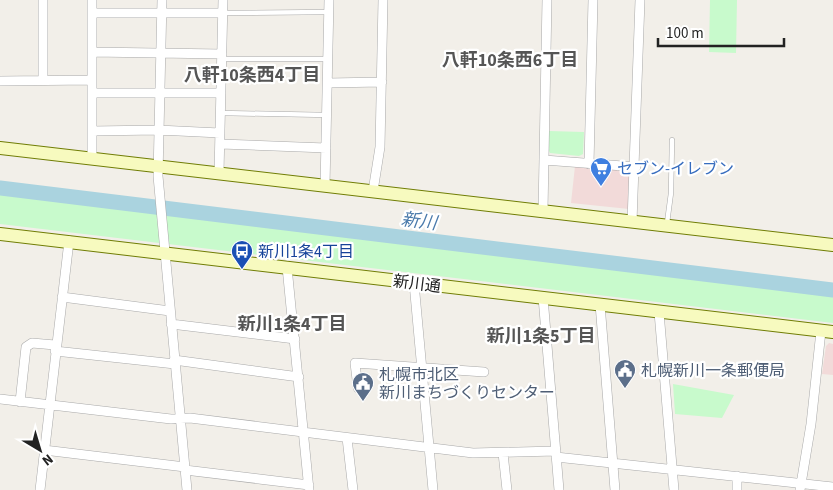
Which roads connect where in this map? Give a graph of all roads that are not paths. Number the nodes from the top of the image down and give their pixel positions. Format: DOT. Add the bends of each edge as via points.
graph roads {
  1 [pos="43,0"];
  2 [pos="92,0"];
  3 [pos="162,0"];
  4 [pos="223,0"];
  5 [pos="330,0"];
  6 [pos="384,0"];
  7 [pos="547,0"];
  8 [pos="593,0"];
  9 [pos="640,0"];
  10 [pos="162,12"];
  11 [pos="329,12"];
  12 [pos="92,13"];
  13 [pos="223,13"];
  14 [pos="92,52"];
  15 [pos="161,53"];
  16 [pos="222,56"];
  17 [pos="328,59"];
  18 [pos="43,80"];
  19 [pos="92,80"];
  20 [pos="0,81"];
  21 [pos="382,82"];
  22 [pos="328,83"];
  23 [pos="160,92"];
  24 [pos="92,93"];
  25 [pos="221,93"];
  26 [pos="221,113"];
  27 [pos="327,115"];
  28 [pos="158,130"];
  29 [pos="92,131"];
  30 [pos="220,133"];
  31 [pos="672,140"];
  32 [pos="220,144"];
  33 [pos="0,148"];
  34 [pos="326,148"];
  35 [pos="92,158"];
  36 [pos="544,160"];
  37 [pos="589,164"];
  38 [pos="636,167"];
  39 [pos="158,171"];
  40 [pos="219,173"];
  41 [pos="325,186"];
  42 [pos="373,191"];
  43 [pos="543,211"];
  44 [pos="632,222"];
  45 [pos="667,225"];
  46 [pos="0,234"];
  47 [pos="69,241"];
  48 [pos="833,245"];
  49 [pos="164,247"];
  50 [pos="288,267"];
  51 [pos="414,283"];
  52 [pos="62,297"];
  53 [pos="543,297"];
  54 [pos="600,304"];
  55 [pos="170,311"];
  56 [pos="659,312"];
  57 [pos="171,324"];
  58 [pos="827,331"];
  59 [pos="295,339"];
  60 [pos="55,348"];
  61 [pos="175,362"];
  62 [pos="422,367"];
  63 [pos="484,372"];
  64 [pos="299,377"];
  65 [pos="358,388"];
  66 [pos="0,399"];
  67 [pos="20,402"];
  68 [pos="49,405"];
  69 [pos="180,419"];
  70 [pos="304,432"];
  71 [pos="347,438"];
  72 [pos="429,448"];
  73 [pos="44,450"];
  74 [pos="503,453"];
  75 [pos="556,454"];
  76 [pos="613,462"];
  77 [pos="672,468"];
  78 [pos="185,469"];
  79 [pos="737,476"];
  80 [pos="800,486"];
  81 [pos="833,487"];
  82 [pos="309,488"];
  83 [pos="40,490"];
  84 [pos="187,490"];
  85 [pos="353,490"];
  86 [pos="433,490"];
  87 [pos="507,490"];
  88 [pos="559,490"];
  89 [pos="615,490"];
  90 [pos="674,490"];
  91 [pos="737,490"];
  1 -- 18 [label="street"];
  2 -- 12 [label="street"];
  3 -- 10 [label="street"];
  4 -- 13 [label="street"];
  5 -- 11 [label="street"];
  6 -- 21 [label="street"];
  7 -- 36 [label="street"];
  8 -- 37 [label="street"];
  9 -- 38 [label="street"];
  10 -- 12 [label="street"];
  10 -- 13 [label="street"];
  10 -- 15 [label="street"];
  11 -- 13 [label="lane"];
  11 -- 17 [label="street"];
  12 -- 14 [label="street"];
  13 -- 16 [label="street"];
  14 -- 15 [label="street"];
  14 -- 19 [label="street"];
  15 -- 16 [label="street"];
  15 -- 23 [label="street"];
  16 -- 17 [label="lane"];
  16 -- 25 [label="street"];
  17 -- 22 [label="street"];
  18 -- 19 [label="street"];
  18 -- 20 [label="street"];
  19 -- 24 [label="street"];
  21 -- 22 [label="street"];
  21 -- 42 [label="street" via="380,147"];
  22 -- 27 [label="street"];
  23 -- 24 [label="street"];
  23 -- 25 [label="street"];
  23 -- 28 [label="street"];
  24 -- 29 [label="street"];
  25 -- 26 [label="street"];
  26 -- 27 [label="lane"];
  26 -- 30 [label="street"];
  27 -- 34 [label="street"];
  28 -- 29 [label="street"];
  28 -- 30 [label="street"];
  28 -- 39 [label="street"];
  29 -- 35 [label="street"];
  30 -- 32 [label="street"];
  31 -- 45 [label="lane"];
  32 -- 34 [label="street"];
  32 -- 40 [label="street"];
  33 -- 35 [label="street"];
  34 -- 41 [label="street"];
  35 -- 39 [label="street"];
  36 -- 37 [label="street"];
  36 -- 43 [label="street"];
  37 -- 38 [label="street"];
  38 -- 44 [label="street"];
  39 -- 40 [label="street"];
  39 -- 49 [label="street"];
  40 -- 41 [label="street"];
  41 -- 42 [label="street"];
  42 -- 43 [label="street"];
  43 -- 44 [label="street"];
  44 -- 45 [label="street"];
  45 -- 48 [label="street"];
  46 -- 47 [label="street, 新川通"];
  47 -- 49 [label="street, 新川通"];
  47 -- 52 [label="street"];
  49 -- 50 [label="street, 新川通"];
  49 -- 55 [label="street"];
  50 -- 51 [label="street, 新川通"];
  50 -- 59 [label="street"];
  51 -- 53 [label="street, 新川通"];
  51 -- 62 [label="street"];
  52 -- 55 [label="street"];
  52 -- 60 [label="street"];
  53 -- 54 [label="street, 新川通"];
  53 -- 75 [label="street"];
  54 -- 56 [label="street, 新川通"];
  54 -- 76 [label="street"];
  55 -- 57 [label="street"];
  56 -- 58 [label="street, 新川通"];
  56 -- 77 [label="street"];
  57 -- 59 [label="street"];
  57 -- 61 [label="street"];
  58 -- 80 [label="street"];
  59 -- 64 [label="street"];
  60 -- 61 [label="street"];
  60 -- 67 [label="street" via="32,342 26,347"];
  60 -- 68 [label="street"];
  61 -- 64 [label="street"];
  61 -- 69 [label="street"];
  62 -- 63 [label="street"];
  62 -- 65 [label="street" via="355,363"];
  62 -- 72 [label="street"];
  64 -- 70 [label="street"];
  66 -- 67 [label="street"];
  67 -- 68 [label="street"];
  68 -- 69 [label="street"];
  68 -- 73 [label="street"];
  69 -- 70 [label="street"];
  69 -- 78 [label="street"];
  70 -- 71 [label="street"];
  70 -- 82 [label="street"];
  71 -- 72 [label="street"];
  71 -- 85 [label="street"];
  72 -- 74 [label="street"];
  72 -- 86 [label="street"];
  73 -- 78 [label="street"];
  73 -- 83 [label="street"];
  74 -- 75 [label="street"];
  74 -- 87 [label="street"];
  75 -- 76 [label="street"];
  75 -- 88 [label="street"];
  76 -- 77 [label="street"];
  76 -- 89 [label="street"];
  77 -- 79 [label="street"];
  77 -- 90 [label="street"];
  78 -- 82 [label="street"];
  78 -- 84 [label="street"];
  79 -- 80 [label="street"];
  79 -- 91 [label="street"];
  80 -- 81 [label="street"];
}
